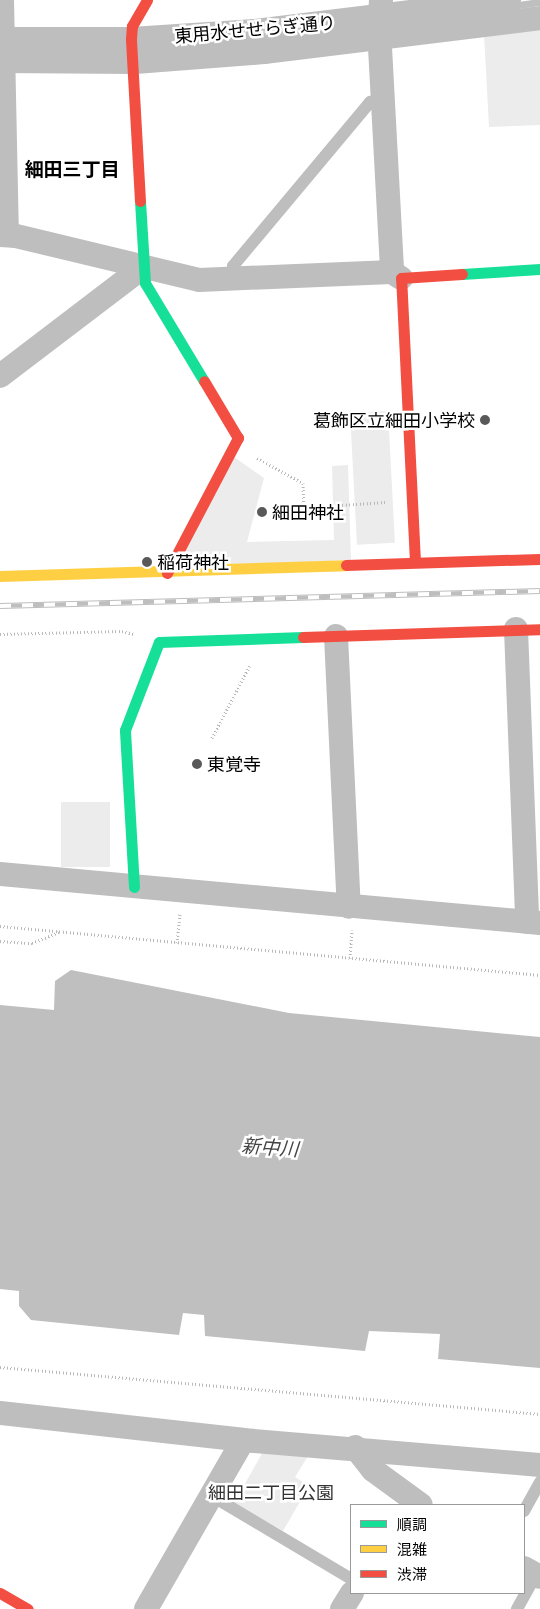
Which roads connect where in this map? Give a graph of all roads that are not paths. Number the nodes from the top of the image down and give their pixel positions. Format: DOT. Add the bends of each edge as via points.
graph roads {
  1 [pos="2,0"];
  2 [pos="147,0"];
  3 [pos="510,0"];
  4 [pos="540,18"];
  5 [pos="380,19"];
  6 [pos="2,50"];
  7 [pos="133,51"];
  8 [pos="384,99"];
  9 [pos="3,235"];
  10 [pos="142,268"];
  11 [pos="540,270"];
  12 [pos="396,275"];
  13 [pos="233,280"];
  14 [pos="0,376"];
  15 [pos="540,559"];
  16 [pos="415,562"];
  17 [pos="167,573"];
  18 [pos="0,576"];
  19 [pos="516,629"];
  20 [pos="540,629"];
  21 [pos="336,636"];
  22 [pos="0,874"];
  23 [pos="134,888"];
  24 [pos="351,915"];
  25 [pos="534,923"];
  26 [pos="0,1413"];
  27 [pos="243,1440"];
  28 [pos="355,1447"];
  29 [pos="540,1465"];
  30 [pos="540,1482"];
  31 [pos="212,1496"];
  32 [pos="414,1503"];
  33 [pos="525,1508"];
  34 [pos="533,1573"];
  35 [pos="350,1578"];
  36 [pos="525,1591"];
  37 [pos="0,1593"];
  38 [pos="524,1594"];
  39 [pos="28,1609"];
  40 [pos="146,1609"];
  41 [pos="517,1609"];
  1 -- 6 [label="street"];
  2 -- 7 [label="street" via="132,26"];
  3 -- 5 [label="street"];
  4 -- 5 [label="street"];
  5 -- 7 [label="street"];
  5 -- 8 [label="street"];
  6 -- 7 [label="street"];
  6 -- 9 [label="street"];
  7 -- 10 [label="street"];
  8 -- 12 [label="street"];
  8 -- 13 [label="lane" via="370,102 233,266"];
  9 -- 10 [label="street"];
  10 -- 13 [label="street" via="199,280"];
  10 -- 14 [label="street"];
  10 -- 17 [label="street" via="144,283 238,438"];
  11 -- 12 [label="street"];
  12 -- 13 [label="street"];
  12 -- 16 [label="street"];
  15 -- 16 [label="street"];
  16 -- 17 [label="street"];
  17 -- 18 [label="street"];
  19 -- 20 [label="street"];
  19 -- 21 [label="street"];
  19 -- 25 [label="street"];
  21 -- 23 [label="street" via="159,642 125,730"];
  21 -- 24 [label="street"];
  22 -- 23 [label="street"];
  23 -- 24 [label="street"];
  24 -- 25 [label="street"];
  26 -- 27 [label="street"];
  27 -- 28 [label="street"];
  27 -- 31 [label="street"];
  28 -- 29 [label="street"];
  28 -- 32 [label="street" via="373,1470"];
  30 -- 33 [label="lane"];
  31 -- 35 [label="lane"];
  31 -- 40 [label="street"];
  34 -- 36 [label="lane"];
  37 -- 39 [label="street"];
  38 -- 41 [label="lane"];
}
